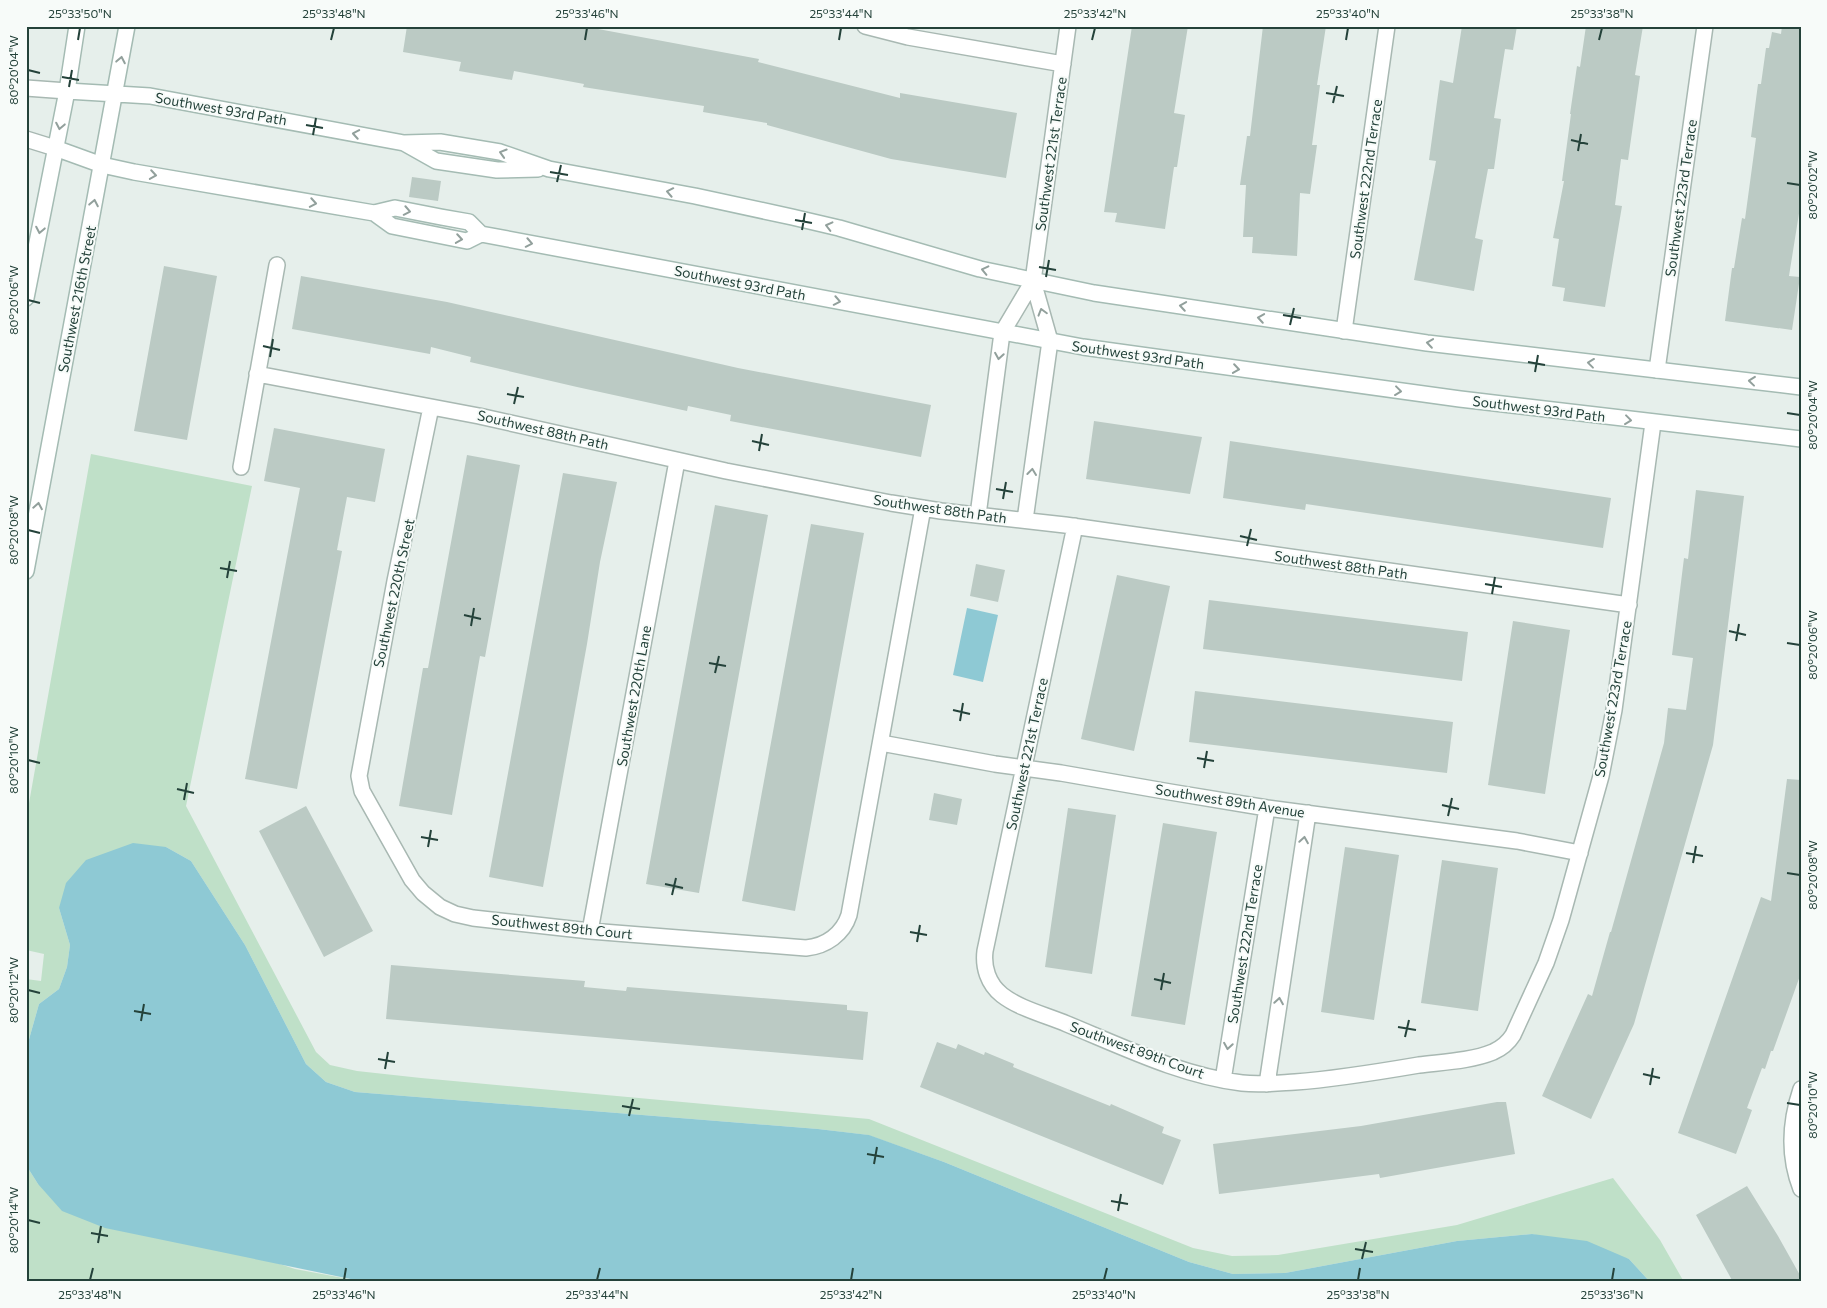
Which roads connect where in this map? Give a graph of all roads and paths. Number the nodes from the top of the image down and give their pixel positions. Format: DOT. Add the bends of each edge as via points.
graph roads {
  1 [pos="77,26"];
  2 [pos="127,26"];
  3 [pos="865,26"];
  4 [pos="1068,26"];
  5 [pos="1387,26"];
  6 [pos="1705,26"];
  7 [pos="1063,64"];
  8 [pos="26,88"];
  9 [pos="67,91"];
  10 [pos="114,94"];
  11 [pos="26,138"];
  12 [pos="56,148"];
  13 [pos="102,165"];
  14 [pos="277,265"];
  15 [pos="1033,281"];
  16 [pos="26,298"];
  17 [pos="1344,331"];
  18 [pos="1002,333"];
  19 [pos="1050,341"];
  20 [pos="1657,370"];
  21 [pos="258,374"];
  22 [pos="1801,387"];
  23 [pos="431,407"];
  24 [pos="1653,423"];
  25 [pos="1801,440"];
  26 [pos="677,461"];
  27 [pos="241,467"];
  28 [pos="923,508"];
  29 [pos="978,515"];
  30 [pos="1025,520"];
  31 [pos="1076,526"];
  32 [pos="26,571"];
  33 [pos="1629,605"];
  34 [pos="881,743"];
  35 [pos="1024,768"];
  36 [pos="359,781"];
  37 [pos="1267,808"];
  38 [pos="1308,813"];
  39 [pos="1580,853"];
  40 [pos="590,931"];
  41 [pos="991,982"];
  42 [pos="1502,1047"];
  43 [pos="1222,1080"];
  44 [pos="1266,1084"];
  45 [pos="1801,1089"];
  46 [pos="1796,1134"];
  47 [pos="1801,1189"];
  1 -- 9 [label="street"];
  10 -- 2 [label="street, Southwest 216th Street, one-way"];
  3 -- 7 [label="street" via="908,37"];
  4 -- 7 [label="street, Southwest 221st Terrace"];
  5 -- 17 [label="street, Southwest 222nd Terrace"];
  6 -- 20 [label="street, Southwest 223rd Terrace"];
  7 -- 15 [label="street, Southwest 221st Terrace"];
  8 -- 9 [label="street, Southwest 93rd Path"];
  9 -- 10 [label="street, Southwest 93rd Path"];
  9 -- 12 [label="street, one-way"];
  10 -- 13 [label="street, Southwest 216th Street"];
  15 -- 10 [label="street, Southwest 93rd Path, one-way" via="839,228 696,196 549,169 497,170 436,161 404,143 164,98"];
  11 -- 12 [label="street, Southwest 93rd Path"];
  12 -- 13 [label="street, Southwest 93rd Path"];
  12 -- 16 [label="street, one-way"];
  13 -- 18 [label="street, Southwest 93rd Path, one-way" via="374,213 395,208 469,222 481,234"];
  32 -- 13 [label="street, Southwest 216th Street, one-way"];
  14 -- 21 [label="street"];
  17 -- 15 [label="street, Southwest 93rd Path, one-way"];
  15 -- 18 [label="street, Southwest 221st Terrace"];
  19 -- 15 [label="street, Southwest 221st Terrace, one-way"];
  20 -- 17 [label="street, Southwest 93rd Path, one-way"];
  18 -- 19 [label="street, Southwest 93rd Path"];
  18 -- 29 [label="street, Southwest 221st Terrace, one-way"];
  19 -- 24 [label="street, Southwest 93rd Path, one-way" via="1274,375"];
  30 -- 19 [label="street, Southwest 221st Terrace, one-way"];
  22 -- 20 [label="street, Southwest 93rd Path, one-way"];
  21 -- 23 [label="street, Southwest 88th Path"];
  21 -- 27 [label="street"];
  23 -- 26 [label="street, Southwest 88th Path"];
  23 -- 36 [label="street, Southwest 220th Street"];
  24 -- 25 [label="street, Southwest 93rd Path"];
  24 -- 33 [label="street, Southwest 223rd Terrace"];
  26 -- 28 [label="street, Southwest 88th Path"];
  26 -- 40 [label="street, Southwest 220th Lane"];
  28 -- 29 [label="street, Southwest 88th Path"];
  28 -- 34 [label="street"];
  29 -- 30 [label="street, Southwest 88th Path"];
  30 -- 31 [label="street, Southwest 88th Path"];
  31 -- 33 [label="street, Southwest 88th Path"];
  31 -- 35 [label="street, Southwest 221st Terrace"];
  33 -- 39 [label="street, Southwest 223rd Terrace" via="1607,747"];
  34 -- 35 [label="street, Southwest 89th Avenue"];
  34 -- 40 [label="street, Southwest 89th Court" via="849,915 842,928 824,944 806,948"];
  35 -- 37 [label="street, Southwest 89th Avenue"];
  35 -- 41 [label="street, Southwest 221st Terrace" via="985,951 985,968"];
  36 -- 40 [label="street, Southwest 89th Court" via="408,875 440,907 474,918"];
  37 -- 38 [label="street, Southwest 89th Avenue"];
  37 -- 43 [label="street, Southwest 222nd Terrace, one-way"];
  38 -- 39 [label="street, Southwest 89th Avenue" via="1517,840"];
  44 -- 38 [label="street, one-way"];
  39 -- 42 [label="street, Southwest 223rd Terrace" via="1546,963 1517,1029"];
  41 -- 43 [label="street, Southwest 89th Court" via="1001,994 1019,1004 1160,1061"];
  42 -- 44 [label="street, Southwest 89th Court" via="1485,1054 1434,1063 1331,1079"];
  43 -- 44 [label="street, Southwest 89th Court"];
  45 -- 46 [label="street" via="1796,1102"];
  46 -- 47 [label="street" via="1792,1154"];
}
